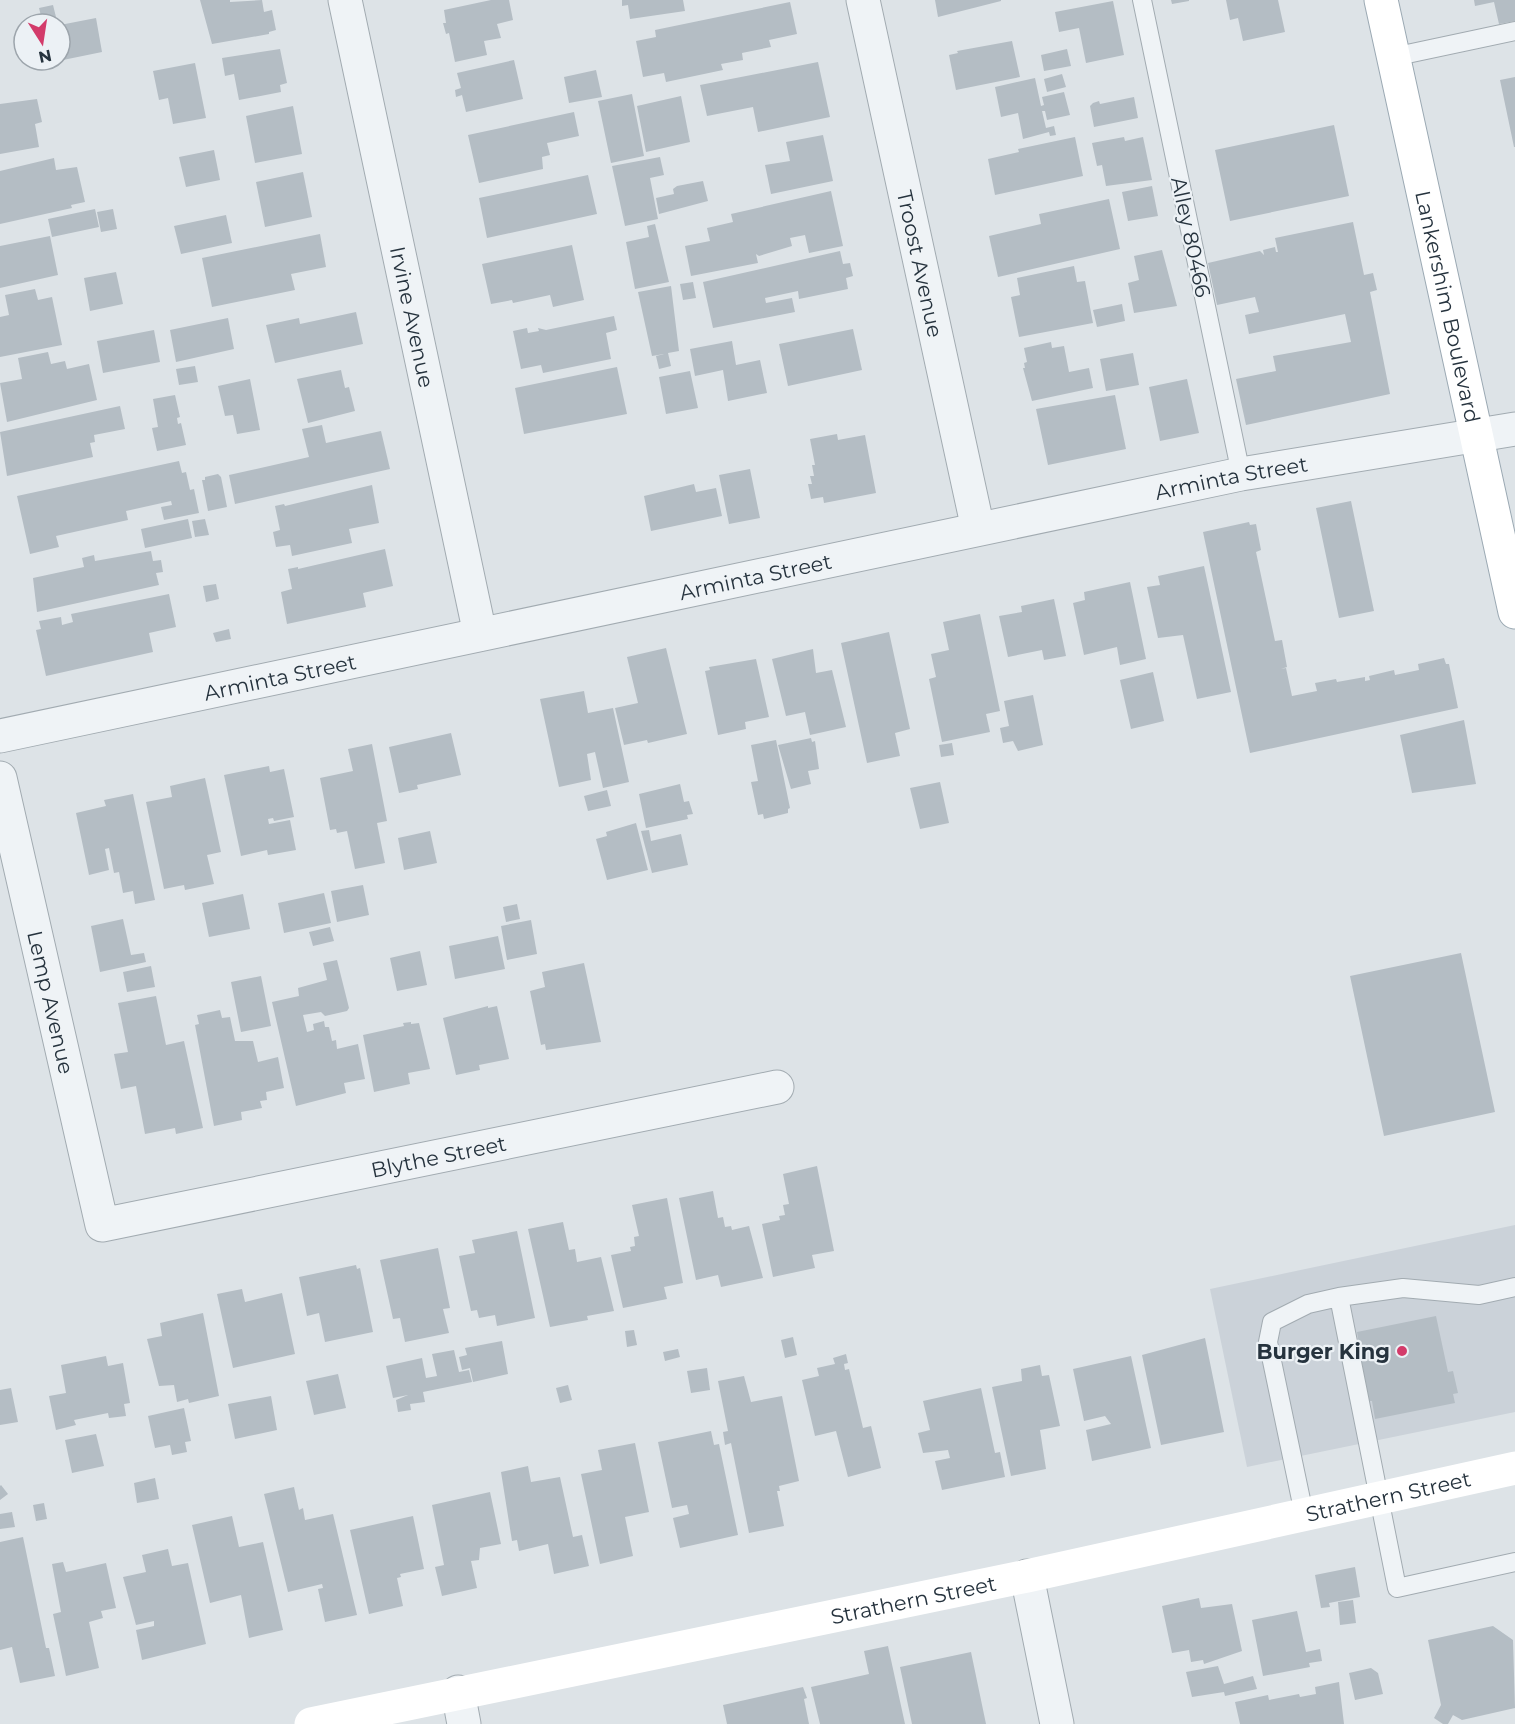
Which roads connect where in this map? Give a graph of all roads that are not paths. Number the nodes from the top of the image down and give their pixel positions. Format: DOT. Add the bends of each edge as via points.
graph roads {
  1 [pos="345,0"];
  2 [pos="863,0"];
  3 [pos="1142,0"];
  4 [pos="1381,0"];
  5 [pos="1515,31"];
  6 [pos="1393,57"];
  7 [pos="1515,429"];
  8 [pos="1477,437"];
  9 [pos="1241,474"];
  10 [pos="978,529"];
  11 [pos="1515,612"];
  12 [pos="480,634"];
  13 [pos="0,736"];
  14 [pos="0,778"];
  15 [pos="777,1087"];
  16 [pos="102,1225"];
  17 [pos="1515,1287"];
  18 [pos="1339,1297"];
  19 [pos="1515,1468"];
  20 [pos="1377,1498"];
  21 [pos="1304,1514"];
  22 [pos="1515,1562"];
  23 [pos="1027,1576"];
  24 [pos="458,1692"];
  25 [pos="311,1724"];
  26 [pos="464,1724"];
  27 [pos="1057,1724"];
  1 -- 12 [label="street, Irvine Avenue"];
  2 -- 10 [label="street, Troost Avenue"];
  3 -- 9 [label="lane, Alley 80466"];
  4 -- 6 [label="main road, Lankershim Boulevard"];
  5 -- 6 [label="lane"];
  6 -- 8 [label="main road, Lankershim Boulevard"];
  7 -- 8 [label="street, Arminta Street"];
  8 -- 9 [label="street, Arminta Street"];
  8 -- 11 [label="main road, Lankershim Boulevard"];
  9 -- 10 [label="street, Arminta Street"];
  10 -- 12 [label="street, Arminta Street"];
  12 -- 13 [label="street, Arminta Street"];
  14 -- 16 [label="street, Lemp Avenue"];
  15 -- 16 [label="street, Blythe Street"];
  17 -- 18 [label="lane" via="1479,1295 1403,1288"];
  18 -- 20 [label="lane"];
  18 -- 21 [label="lane" via="1308,1304 1272,1322 1268,1342"];
  19 -- 20 [label="main road, Strathern Street"];
  20 -- 21 [label="main road, Strathern Street"];
  20 -- 22 [label="lane" via="1396,1588"];
  21 -- 23 [label="main road, Strathern Street"];
  23 -- 24 [label="main road, Strathern Street"];
  23 -- 27 [label="street"];
  24 -- 25 [label="main road, Strathern Street"];
  24 -- 26 [label="street"];
}
